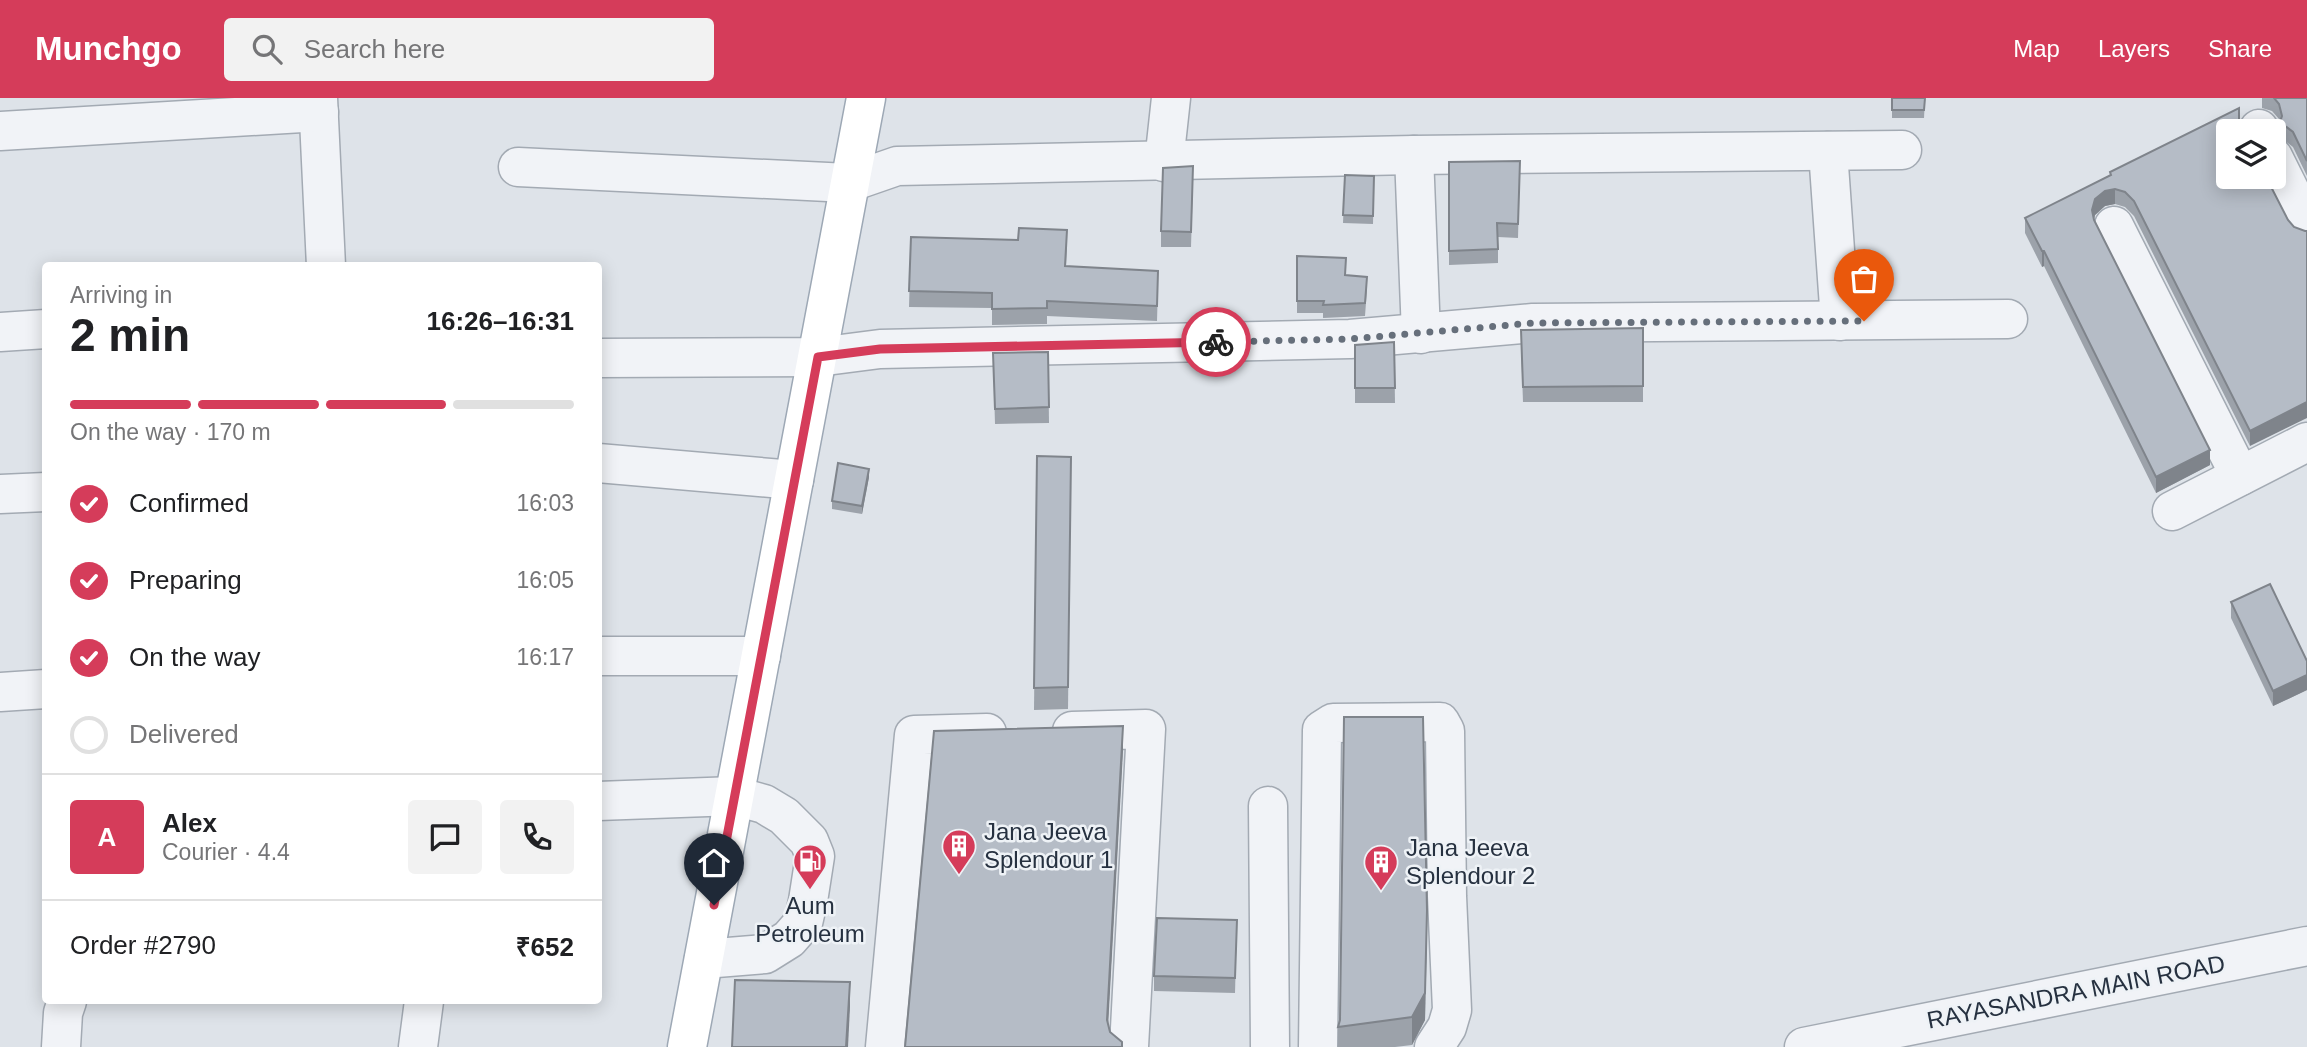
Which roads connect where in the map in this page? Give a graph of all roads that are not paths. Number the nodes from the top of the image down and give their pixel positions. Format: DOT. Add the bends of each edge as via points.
graph roads {
  1 [pos="866,98"];
  2 [pos="1171,98"];
  3 [pos="318,105"];
  4 [pos="0,131"];
  5 [pos="1902,150"];
  6 [pos="1828,151"];
  7 [pos="1414,155"];
  8 [pos="1164,162"];
  9 [pos="519,167"];
  10 [pos="848,183"];
  11 [pos="2286,183"];
  12 [pos="2307,225"];
  13 [pos="2115,226"];
  14 [pos="326,262"];
  15 [pos="2008,319"];
  16 [pos="1840,321"];
  17 [pos="42,329"];
  18 [pos="0,332"];
  19 [pos="1421,334"];
  20 [pos="818,357"];
  21 [pos="602,358"];
  22 [pos="2307,442"];
  23 [pos="602,463"];
  24 [pos="2239,476"];
  25 [pos="794,481"];
  26 [pos="42,492"];
  27 [pos="0,494"];
  28 [pos="2172,511"];
  29 [pos="602,656"];
  30 [pos="761,656"];
  31 [pos="42,689"];
  32 [pos="0,692"];
  33 [pos="735,796"];
  34 [pos="602,801"];
  35 [pos="1268,806"];
  36 [pos="2307,946"];
  37 [pos="704,959"];
  38 [pos="66,1004"];
  39 [pos="424,1004"];
  40 [pos="61,1047"];
  41 [pos="418,1047"];
  42 [pos="687,1047"];
  43 [pos="885,1047"];
  44 [pos="1129,1047"];
  45 [pos="1270,1047"];
  46 [pos="1318,1047"];
  47 [pos="1434,1047"];
  48 [pos="1804,1047"];
  1 -- 10 [label="main road"];
  2 -- 8 [label="street"];
  3 -- 4 [label="street"];
  3 -- 14 [label="street"];
  5 -- 6 [label="street"];
  6 -- 7 [label="street"];
  6 -- 16 [label="street"];
  7 -- 8 [label="street"];
  7 -- 19 [label="street"];
  8 -- 10 [label="street" via="897,166"];
  9 -- 10 [label="street"];
  10 -- 20 [label="main road"];
  11 -- 12 [label="street"];
  13 -- 24 [label="street"];
  15 -- 16 [label="street"];
  16 -- 19 [label="street" via="1533,323"];
  17 -- 18 [label="street"];
  19 -- 20 [label="street" via="880,349"];
  20 -- 21 [label="street"];
  20 -- 25 [label="main road"];
  22 -- 24 [label="street"];
  23 -- 25 [label="street"];
  24 -- 28 [label="street"];
  25 -- 30 [label="main road"];
  26 -- 27 [label="street"];
  29 -- 30 [label="street"];
  30 -- 33 [label="main road"];
  31 -- 32 [label="street"];
  33 -- 34 [label="street"];
  33 -- 37 [label="main road"];
  33 -- 37 [label="street" via="764,804 784,816 809,841 815,856 808,901 803,923 789,939 765,954"];
  35 -- 45 [label="street"];
  36 -- 48 [label="street, RAYASANDRA MAIN ROAD"];
  37 -- 42 [label="main road"];
  38 -- 40 [label="street"];
  39 -- 41 [label="street"];
  43 -- 44 [label="street" via="914,735 1146,729"];
  46 -- 47 [label="street" via="1322,730 1333,723 1440,722 1446,731 1452,1010"];
}
